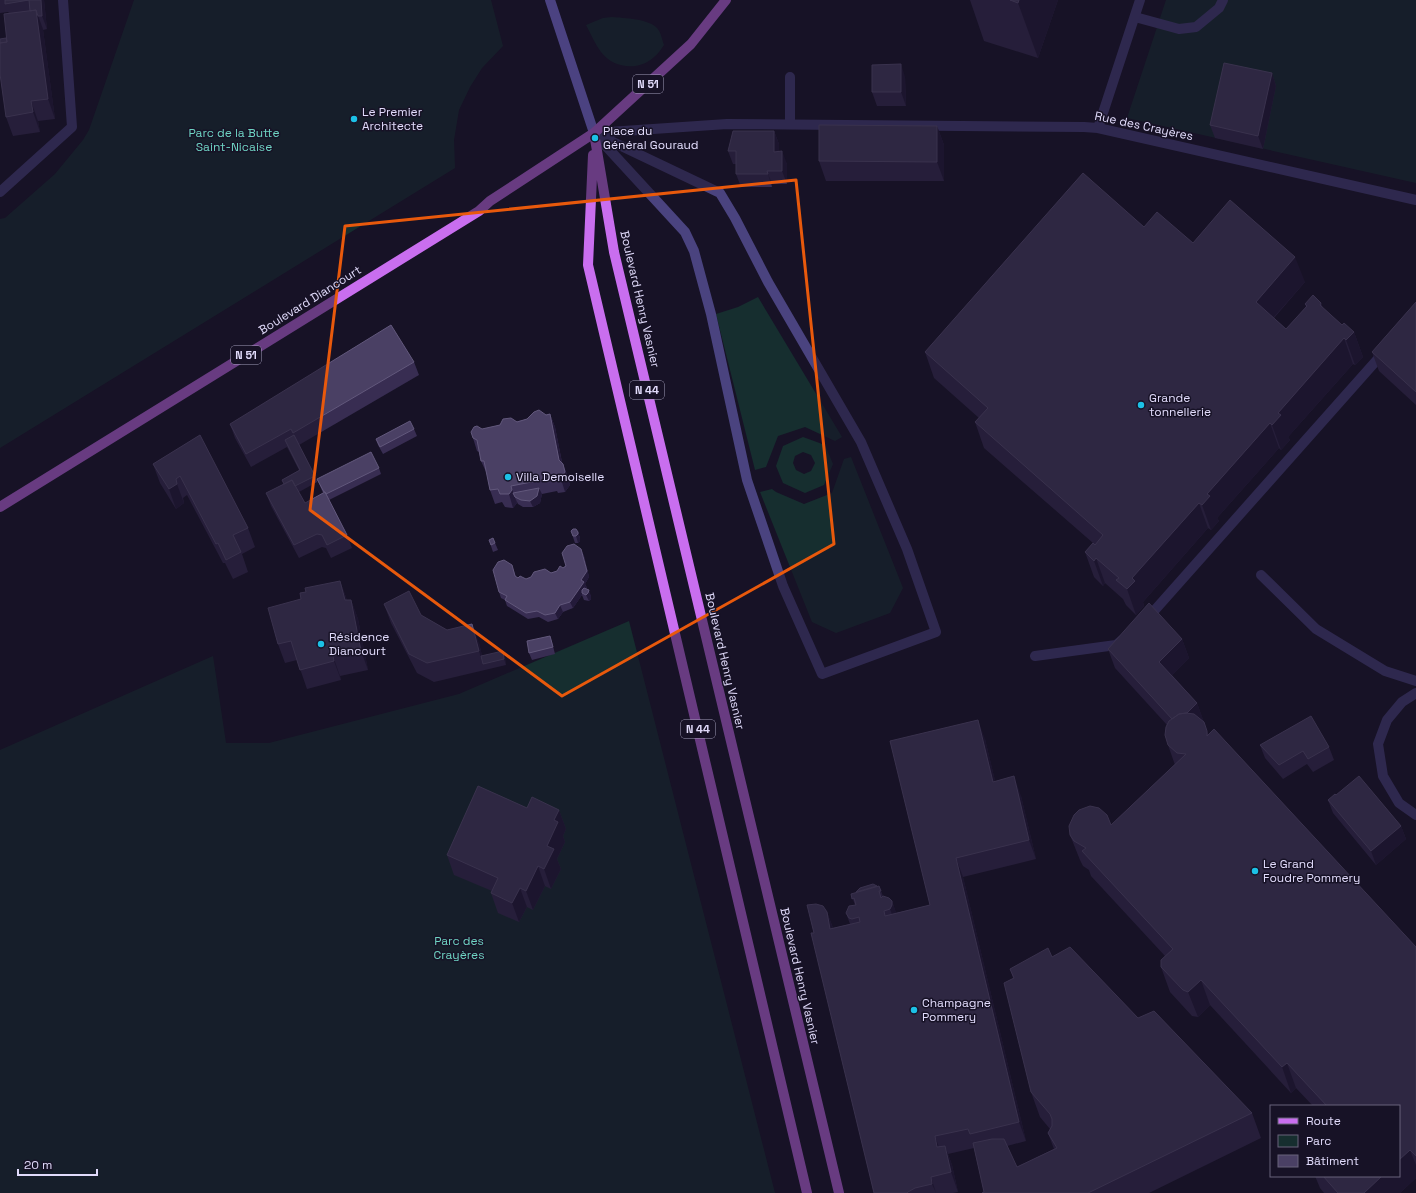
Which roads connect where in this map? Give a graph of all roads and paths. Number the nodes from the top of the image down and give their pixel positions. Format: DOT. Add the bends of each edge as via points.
graph roads {
  1 [pos="63,0"];
  2 [pos="550,0"];
  3 [pos="726,0"];
  4 [pos="1140,0"];
  5 [pos="1223,0"];
  6 [pos="1135,17"];
  7 [pos="790,77"];
  8 [pos="790,124"];
  9 [pos="1098,128"];
  10 [pos="594,133"];
  11 [pos="0,192"];
  12 [pos="1416,200"];
  13 [pos="1390,346"];
  14 [pos="0,507"];
  15 [pos="1261,575"];
  16 [pos="1035,656"];
  17 [pos="1416,681"];
  18 [pos="1416,694"];
  19 [pos="1416,815"];
  20 [pos="808,1193"];
  21 [pos="839,1193"];
  1 -- 11 [label="street" via="72,127"];
  2 -- 10 [label="main road, Boulevard Henry Vasnier / N 44"];
  3 -- 10 [label="main road, N 51" via="691,44"];
  4 -- 6 [label="street"];
  5 -- 6 [label="street" via="1219,8 1196,27 1179,29"];
  6 -- 9 [label="street"];
  7 -- 8 [label="street"];
  8 -- 9 [label="street, Rue des Crayères"];
  8 -- 10 [label="street, Rue des Crayères" via="728,124"];
  9 -- 12 [label="street, Rue des Crayères"];
  10 -- 10 [label="street" via="685,232 694,251 711,314 746,480 783,586 822,674 936,632 907,549 862,442 768,282 720,193"];
  10 -- 14 [label="main road, Boulevard Diancourt / N 51" via="490,201 479,211"];
  10 -- 20 [label="main road, Boulevard Henry Vasnier / N 44" via="588,265"];
  10 -- 21 [label="main road, Boulevard Henry Vasnier / N 44" via="614,252"];
  13 -- 16 [label="street" via="1136,630 1116,645"];
  15 -- 17 [label="street" via="1316,629 1384,671"];
  18 -- 19 [label="street" via="1402,702 1387,720 1378,744 1383,776 1400,803"];
}
